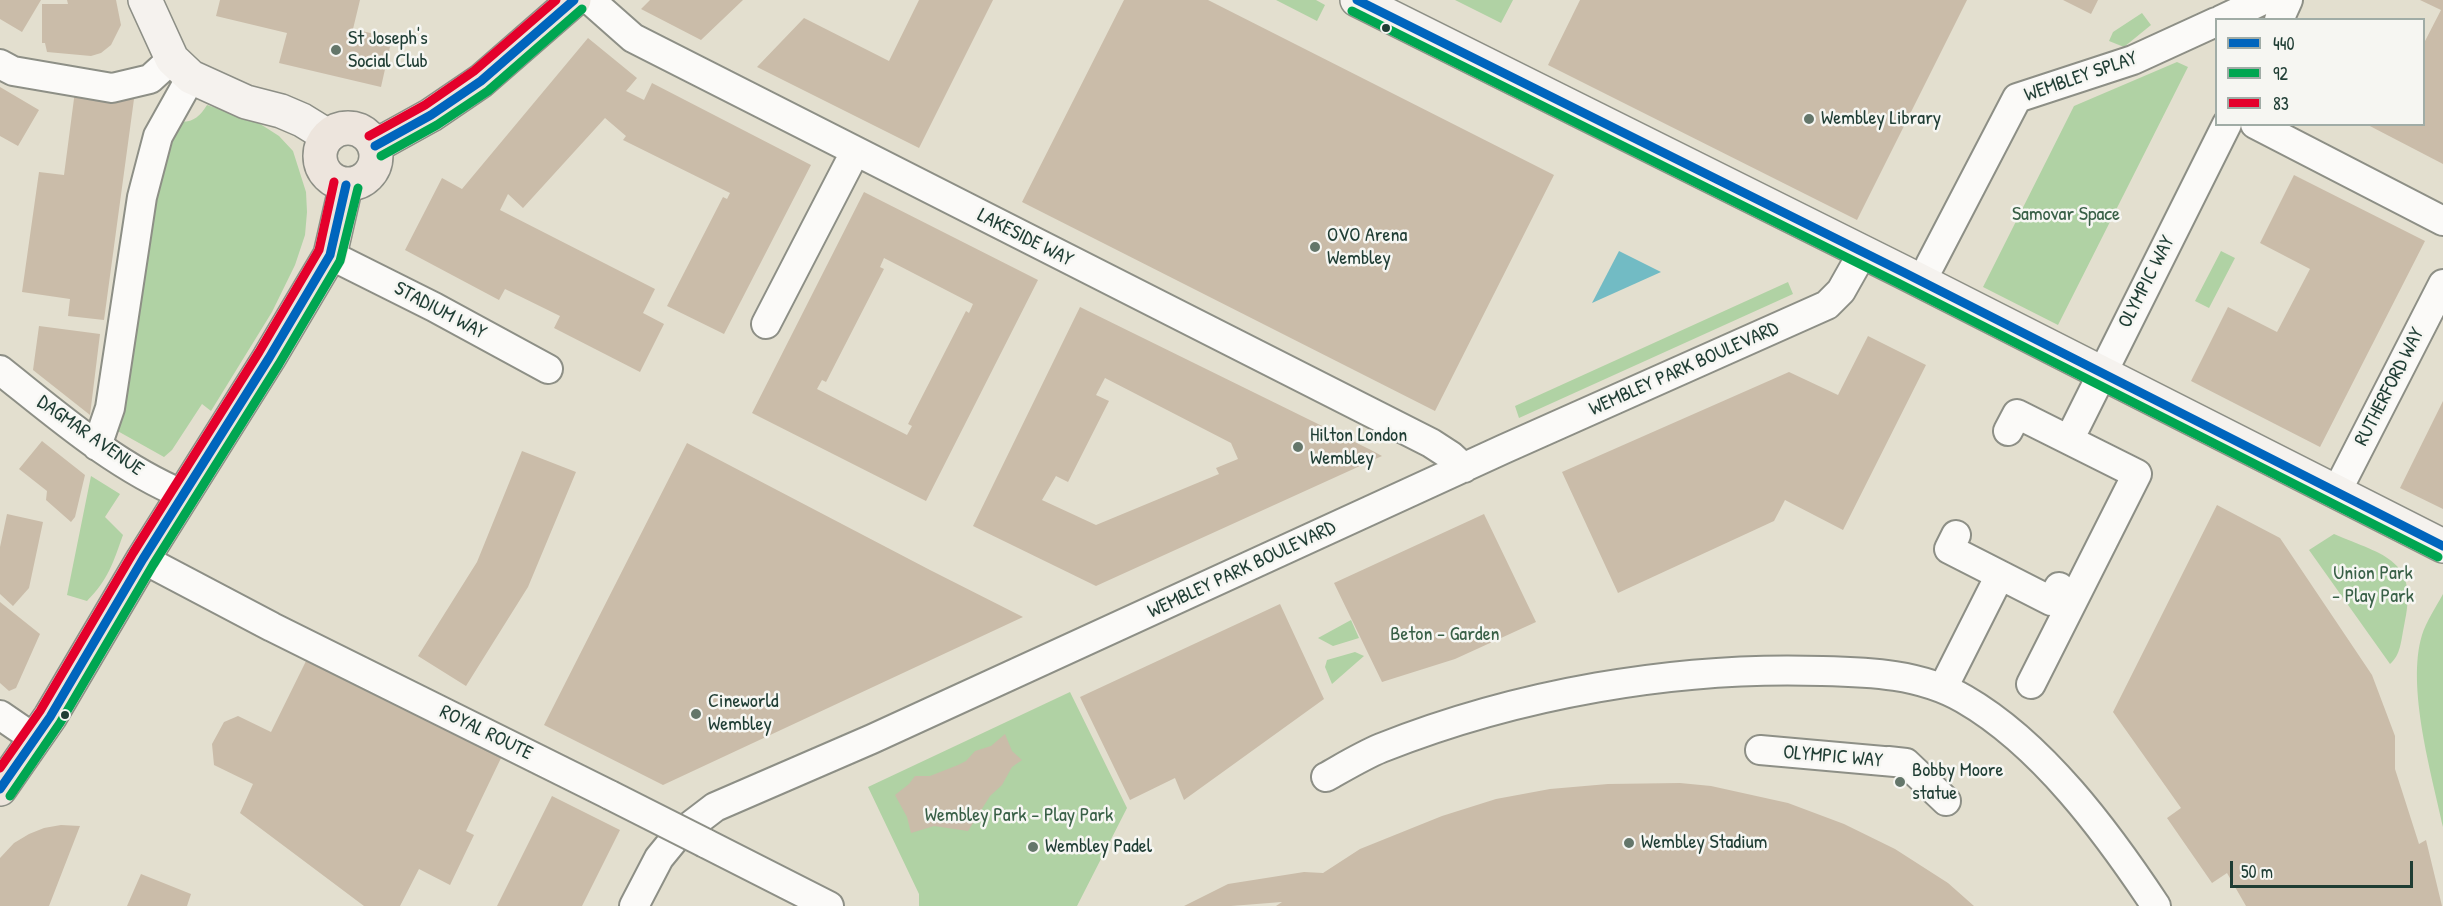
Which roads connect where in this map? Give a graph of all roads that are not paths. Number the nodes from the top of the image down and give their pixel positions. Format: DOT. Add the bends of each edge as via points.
graph roads {
  1 [pos="145,0"];
  2 [pos="574,0"];
  3 [pos="590,0"];
  4 [pos="1356,0"];
  5 [pos="2263,0"];
  6 [pos="2288,0"];
  7 [pos="2225,18"];
  8 [pos="2280,18"];
  9 [pos="2215,23"];
  10 [pos="0,64"];
  11 [pos="182,68"];
  12 [pos="2226,126"];
  13 [pos="2259,126"];
  14 [pos="328,136"];
  15 [pos="375,146"];
  16 [pos="855,152"];
  17 [pos="346,184"];
  18 [pos="2443,221"];
  19 [pos="1863,252"];
  20 [pos="330,255"];
  21 [pos="1930,265"];
  22 [pos="2443,284"];
  23 [pos="766,324"];
  24 [pos="548,369"];
  25 [pos="0,370"];
  26 [pos="2102,373"];
  27 [pos="97,446"];
  28 [pos="1464,468"];
  29 [pos="2337,491"];
  30 [pos="184,495"];
  31 [pos="2443,546"];
  32 [pos="143,559"];
  33 [pos="2005,568"];
  34 [pos="2031,684"];
  35 [pos="1942,688"];
  36 [pos="0,715"];
  37 [pos="43,728"];
  38 [pos="1760,750"];
  39 [pos="1846,754"];
  40 [pos="1906,764"];
  41 [pos="1326,777"];
  42 [pos="0,789"];
  43 [pos="1946,801"];
  44 [pos="634,906"];
  45 [pos="829,906"];
  46 [pos="2156,906"];
  1 -- 11 [label="street"];
  2 -- 15 [label="main road" via="481,81"];
  3 -- 16 [label="street, LAKESIDE WAY" via="633,38"];
  4 -- 19 [label="street"];
  5 -- 7 [label="street"];
  6 -- 8 [label="street"];
  9 -- 21 [label="street, WEMBLEY SPLAY" via="2133,60 2017,98"];
  10 -- 11 [label="street" via="13,71 112,88"];
  11 -- 14 [label="street" via="246,102 281,111"];
  11 -- 27 [label="street" via="142,197 110,408"];
  12 -- 26 [label="street, OLYMPIC WAY"];
  13 -- 18 [label="street"];
  14 -- 15 [label="main road" via="351,128 366,134"];
  14 -- 17 [label="main road" via="320,150 322,166 331,179"];
  15 -- 17 [label="main road" via="371,173 364,180"];
  16 -- 23 [label="street"];
  16 -- 28 [label="street, LAKESIDE WAY" via="1431,443"];
  17 -- 20 [label="main road"];
  19 -- 26 [label="street"];
  19 -- 28 [label="street, WEMBLEY PARK BOULEVARD" via="1841,291 1827,305"];
  20 -- 24 [label="street, STADIUM WAY"];
  20 -- 30 [label="main road"];
  22 -- 29 [label="street, RUTHERFORD WAY"];
  25 -- 27 [label="street, DAGMAR AVENUE"];
  26 -- 29 [label="street"];
  26 -- 34 [label="street, OLYMPIC WAY" via="2068,450 2137,474"];
  27 -- 30 [label="street, DAGMAR AVENUE"];
  28 -- 44 [label="street, WEMBLEY PARK BOULEVARD" via="715,807 677,836 659,858"];
  29 -- 31 [label="street"];
  30 -- 32 [label="main road"];
  32 -- 37 [label="main road"];
  32 -- 45 [label="street, ROYAL ROUTE, bridge"];
  33 -- 35 [label="street"];
  35 -- 41 [label="street" via="1876,673 1793,670 1624,684 1566,693 1461,721 1379,749"];
  35 -- 46 [label="street" via="1978,708 2033,753 2091,814"];
  36 -- 37 [label="street"];
  37 -- 42 [label="main road"];
  38 -- 40 [label="street, OLYMPIC WAY"];
  39 -- 40 [label="street, OLYMPIC WAY"];
  40 -- 43 [label="street, OLYMPIC WAY"];
}
